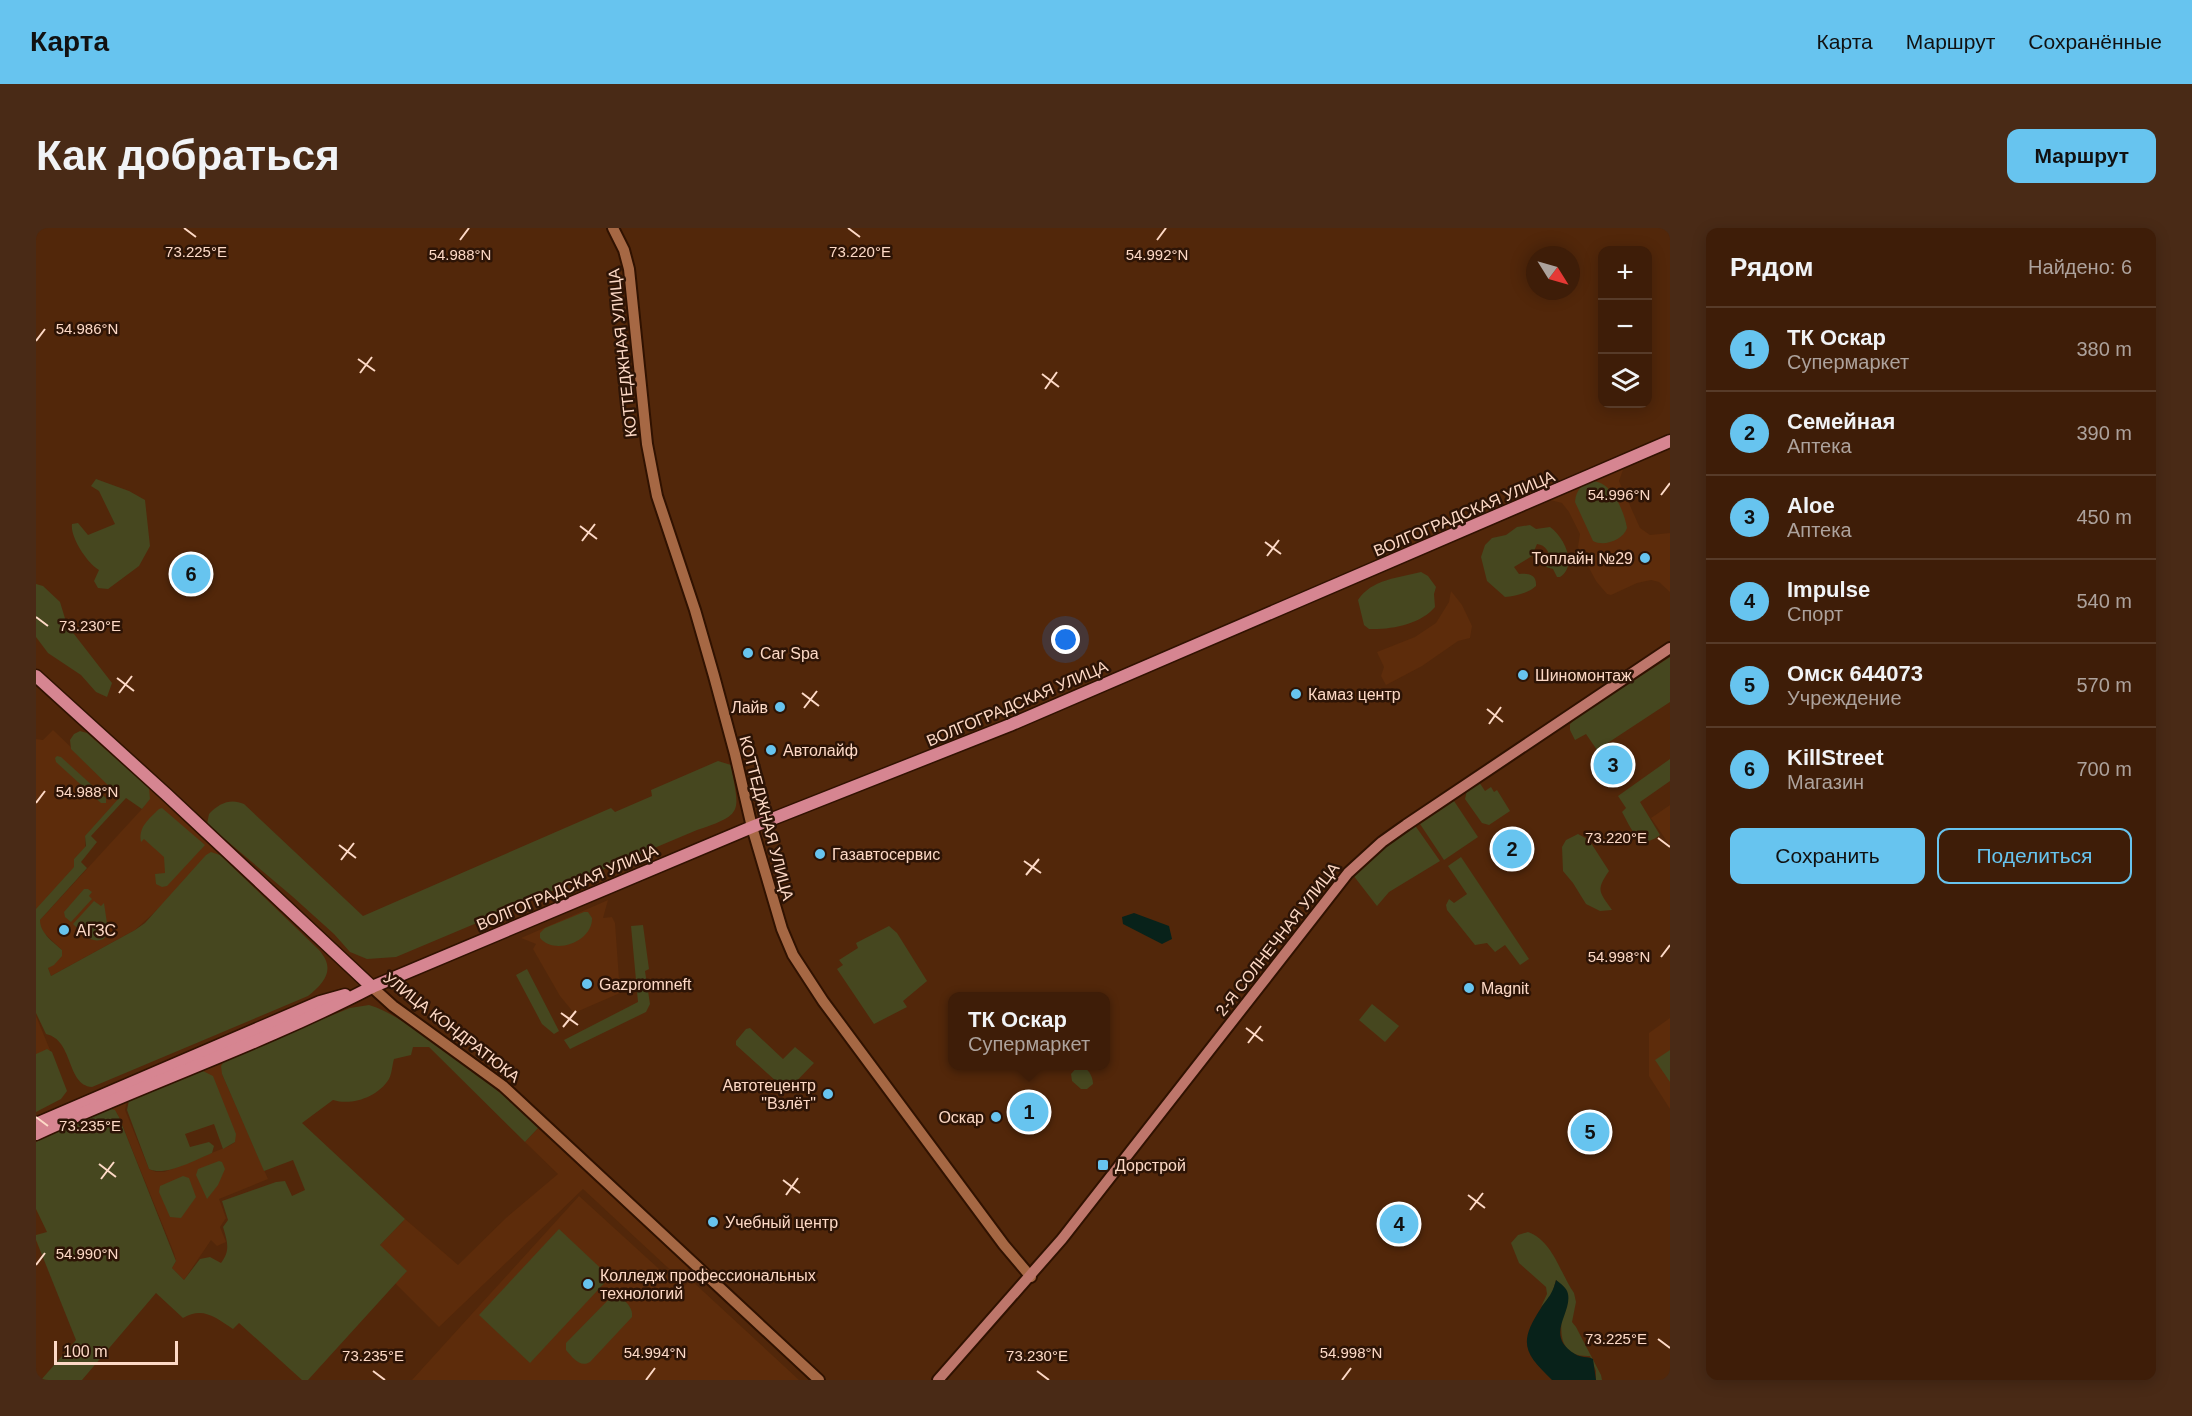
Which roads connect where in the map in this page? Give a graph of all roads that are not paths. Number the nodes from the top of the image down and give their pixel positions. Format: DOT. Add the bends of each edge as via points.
graph roads {
  1 [pos="613,228"];
  2 [pos="1670,441"];
  3 [pos="1670,648"];
  4 [pos="36,676"];
  5 [pos="752,827"];
  6 [pos="372,987"];
  7 [pos="36,1125"];
  8 [pos="36,1134"];
  9 [pos="1031,1277"];
  10 [pos="819,1380"];
  11 [pos="938,1380"];
  1 -- 5 [label="street, КОТТЕДЖНАЯ УЛИЦА" via="629,269 647,444 657,496 711,665"];
  2 -- 5 [label="main road, ВОЛГОГРАДСКАЯ УЛИЦА" via="1010,725"];
  3 -- 9 [label="main road, 2-Я СОЛНЕЧНАЯ УЛИЦА" via="1406,825 1347,873"];
  4 -- 6 [label="main road, УЛИЦА КОНДРАТЮКА"];
  5 -- 6 [label="main road, ВОЛГОГРАДСКАЯ УЛИЦА"];
  5 -- 9 [label="street, КОТТЕДЖНАЯ УЛИЦА" via="782,929 809,981"];
  6 -- 7 [label="main road, ВОЛГОГРАДСКАЯ УЛИЦА" via="320,1002"];
  6 -- 8 [label="main road, ВОЛГОГРАДСКАЯ УЛИЦА" via="324,1012"];
  6 -- 10 [label="street, УЛИЦА КОНДРАТЮКА" via="503,1086"];
  9 -- 11 [label="main road, 2-Я СОЛНЕЧНАЯ УЛИЦА"];
}
